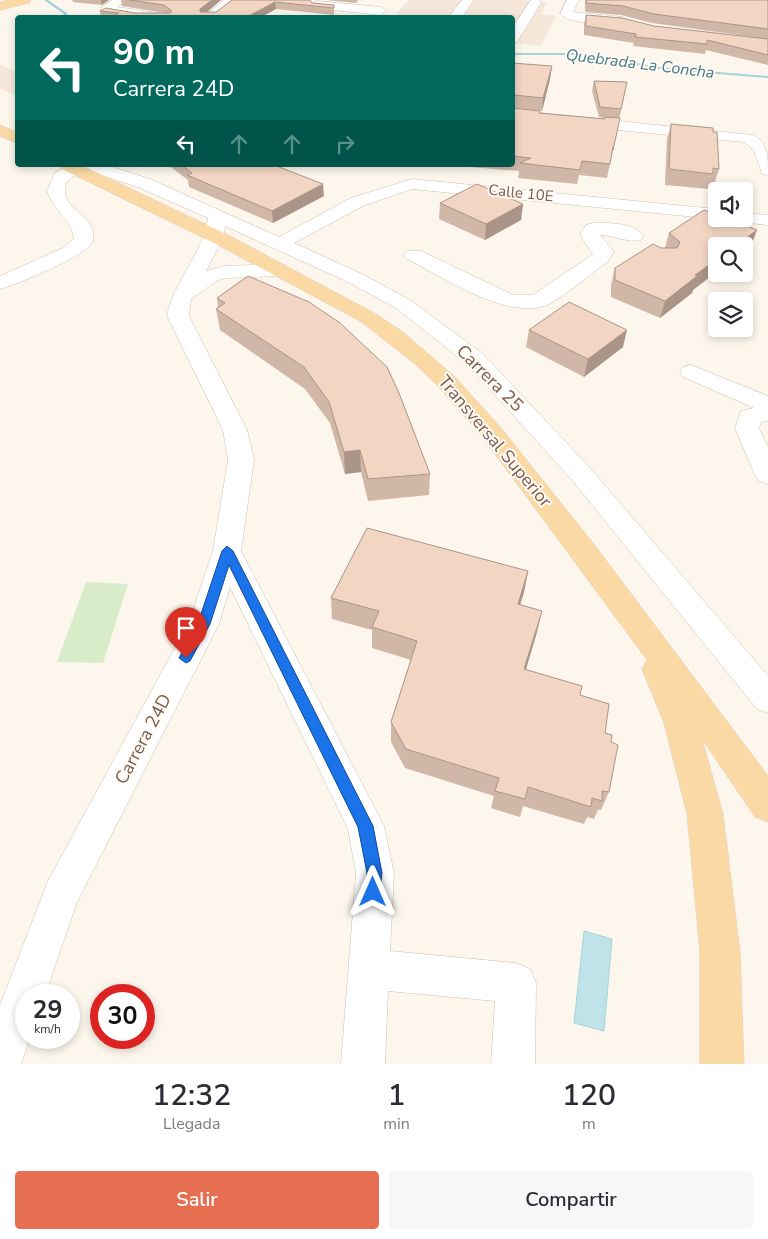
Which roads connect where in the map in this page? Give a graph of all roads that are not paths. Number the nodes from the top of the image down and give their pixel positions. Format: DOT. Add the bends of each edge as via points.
graph roads {
  1 [pos="24,0"];
  2 [pos="121,0"];
  3 [pos="232,0"];
  4 [pos="391,0"];
  5 [pos="468,0"];
  6 [pos="573,0"];
  7 [pos="535,3"];
  8 [pos="317,5"];
  9 [pos="0,6"];
  10 [pos="380,14"];
  11 [pos="144,15"];
  12 [pos="212,15"];
  13 [pos="456,15"];
  14 [pos="636,25"];
  15 [pos="515,34"];
  16 [pos="515,116"];
  17 [pos="0,130"];
  18 [pos="15,138"];
  19 [pos="77,167"];
  20 [pos="81,167"];
  21 [pos="768,170"];
  22 [pos="669,209"];
  23 [pos="708,213"];
  24 [pos="753,219"];
  25 [pos="768,220"];
  26 [pos="216,226"];
  27 [pos="279,244"];
  28 [pos="414,255"];
  29 [pos="280,270"];
  30 [pos="0,283"];
  31 [pos="181,298"];
  32 [pos="691,372"];
  33 [pos="768,405"];
  34 [pos="768,413"];
  35 [pos="768,475"];
  36 [pos="227,551"];
  37 [pos="638,622"];
  38 [pos="768,699"];
  39 [pos="768,805"];
  40 [pos="369,969"];
  41 [pos="0,1062"];
  42 [pos="363,1064"];
  43 [pos="513,1064"];
  44 [pos="722,1064"];
  1 -- 9 [label="main road"];
  2 -- 11 [label="street" via="109,10"];
  3 -- 12 [label="street"];
  4 -- 10 [label="street"];
  5 -- 13 [label="street"];
  6 -- 14 [label="street" via="566,14"];
  7 -- 15 [label="street"];
  8 -- 10 [label="street"];
  16 -- 21 [label="street" via="747,138 761,145"];
  17 -- 18 [label="main road"];
  19 -- 30 [label="street" via="61,177 56,191 60,203 83,228 84,241 70,252"];
  20 -- 26 [label="main road, Transversal Superior"];
  22 -- 23 [label="street, Calle 10E"];
  22 -- 27 [label="street, Calle 10E" via="412,184 357,202"];
  22 -- 28 [label="street" via="639,243 614,229 593,229 591,238 604,252 600,258 540,300 525,303 508,301"];
  24 -- 25 [label="street"];
  26 -- 27 [label="street, Carrera 25"];
  26 -- 29 [label="main road, Transversal Superior"];
  26 -- 31 [label="street, Carrera 24D"];
  27 -- 38 [label="street, Carrera 25" via="403,304 475,359 581,474"];
  29 -- 31 [label="street" via="224,272 211,276"];
  29 -- 37 [label="main road, Transversal Superior" via="389,330 450,383 496,437"];
  31 -- 36 [label="street, Carrera 24D" via="178,316 235,430 241,460"];
  32 -- 33 [label="street"];
  34 -- 35 [label="street" via="750,417 747,428"];
  36 -- 40 [label="street" via="366,826 375,873"];
  36 -- 41 [label="street, Carrera 24D" via="204,624 62,894"];
  37 -- 39 [label="main road, Transversal Superior"];
  37 -- 44 [label="main road" via="681,723 705,814 720,952"];
  40 -- 42 [label="street"];
  40 -- 43 [label="street" via="516,983"];
}
